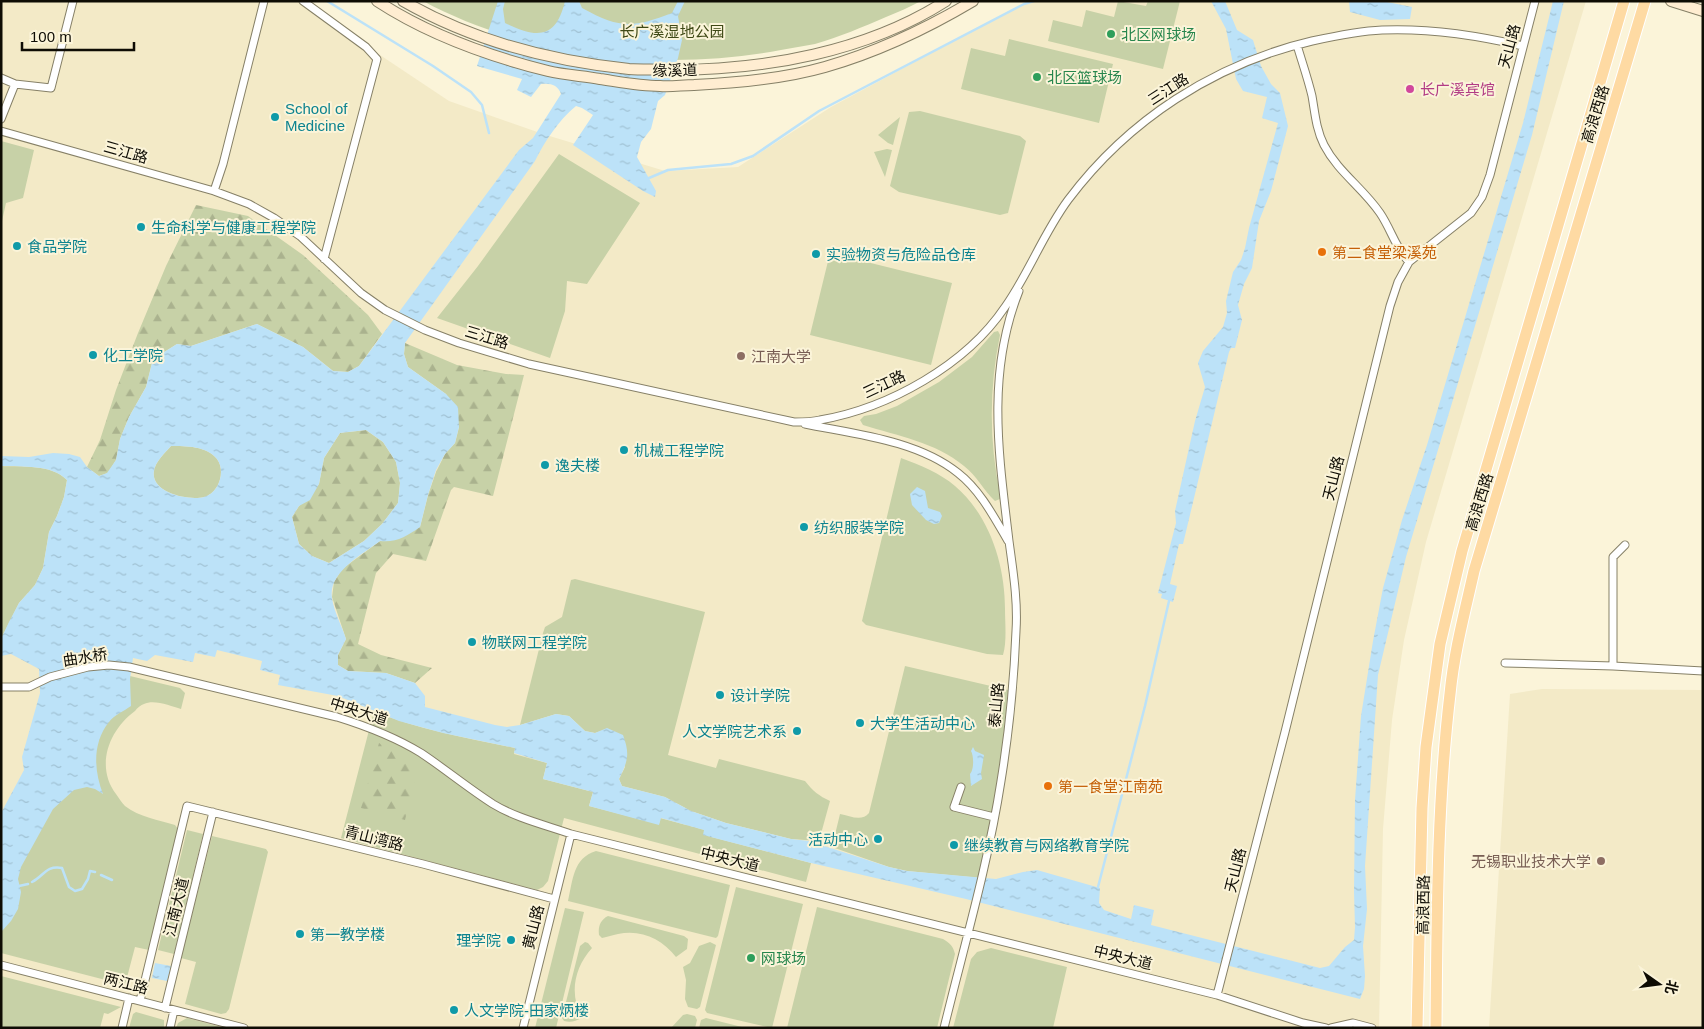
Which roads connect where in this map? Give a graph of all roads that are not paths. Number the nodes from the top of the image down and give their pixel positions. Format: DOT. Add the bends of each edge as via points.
graph roads {
  1 [pos="73,1"];
  2 [pos="264,1"];
  3 [pos="303,1"];
  4 [pos="377,1"];
  5 [pos="403,1"];
  6 [pos="946,1"];
  7 [pos="973,1"];
  8 [pos="1535,1"];
  9 [pos="1624,1"];
  10 [pos="1645,1"];
  11 [pos="1671,1"];
  12 [pos="1703,10"];
  13 [pos="1297,45"];
  14 [pos="1523,46"];
  15 [pos="1,78"];
  16 [pos="15,84"];
  17 [pos="1,119"];
  18 [pos="1,131"];
  19 [pos="214,191"];
  20 [pos="324,259"];
  21 [pos="1409,262"];
  22 [pos="1026,272"];
  23 [pos="794,422"];
  24 [pos="1009,543"];
  25 [pos="1625,545"];
  26 [pos="1505,663"];
  27 [pos="1613,666"];
  28 [pos="147,671"];
  29 [pos="1703,671"];
  30 [pos="1,687"];
  31 [pos="961,787"];
  32 [pos="187,806"];
  33 [pos="213,812"];
  34 [pos="994,817"];
  35 [pos="571,834"];
  36 [pos="554,899"];
  37 [pos="968,932"];
  38 [pos="2,965"];
  39 [pos="1217,994"];
  40 [pos="129,998"];
  41 [pos="140,1001"];
  42 [pos="165,1008"];
  43 [pos="174,1010"];
  44 [pos="1435,1027"];
  45 [pos="122,1028"];
  46 [pos="170,1028"];
  47 [pos="244,1028"];
  48 [pos="523,1028"];
  49 [pos="944,1028"];
  50 [pos="1326,1028"];
  51 [pos="1331,1028"];
  52 [pos="1372,1028"];
  53 [pos="1417,1028"];
  1 -- 16 [label="street" via="51,88"];
  2 -- 19 [label="street"];
  3 -- 20 [label="street" via="366,47 377,59"];
  4 -- 7 [label="main road, 缘溪道" via="419,26 476,49 549,71 659,86 722,84 822,68 910,35"];
  5 -- 6 [label="main road, 缘溪道" via="444,22 530,52 631,69 698,70 778,62 842,47 881,33"];
  8 -- 14 [label="street, 天山路"];
  9 -- 53 [label="main road, 高浪西路" via="1462,551 1442,635 1425,755"];
  10 -- 44 [label="main road, 高浪西路" via="1474,571 1462,625 1442,764"];
  11 -- 12 [label="main road"];
  13 -- 14 [label="street" via="1333,36 1413,30 1473,35"];
  13 -- 21 [label="street" via="1324,144 1346,176 1374,203"];
  13 -- 22 [label="street, 三江路" via="1228,69 1158,110 1126,137 1068,200"];
  14 -- 21 [label="street, 天山路" via="1482,197 1472,213"];
  15 -- 16 [label="street"];
  16 -- 17 [label="street"];
  18 -- 19 [label="street, 三江路"];
  19 -- 20 [label="street, 三江路" via="249,204 274,218 300,236"];
  20 -- 23 [label="street, 三江路" via="361,294 385,310 426,330 491,353"];
  21 -- 39 [label="street, 天山路" via="1390,306"];
  22 -- 23 [label="street, 三江路" via="1005,308 978,339 928,377 899,395 868,407 818,421"];
  22 -- 24 [label="street, 泰山路" via="1010,313 998,384 996,418"];
  23 -- 24 [label="street" via="901,444 941,461 971,485"];
  24 -- 34 [label="street, 泰山路" via="1015,584 1016,630 1008,729"];
  25 -- 27 [label="street" via="1612,557"];
  26 -- 27 [label="street"];
  27 -- 29 [label="street"];
  28 -- 30 [label="street, 曲水桥" via="129,666 88,667 29,687"];
  28 -- 35 [label="street, 中央大道" via="366,726 420,752 494,805"];
  31 -- 34 [label="street" via="954,807"];
  32 -- 33 [label="street, 青山湾路"];
  32 -- 41 [label="street, 江南大道"];
  33 -- 36 [label="street, 青山湾路"];
  33 -- 42 [label="street, 江南大道"];
  34 -- 37 [label="street, 泰山路"];
  35 -- 36 [label="street, 黄山路"];
  35 -- 37 [label="street, 中央大道"];
  36 -- 48 [label="street, 黄山路"];
  37 -- 39 [label="street, 中央大道"];
  37 -- 49 [label="street"];
  38 -- 40 [label="street, 两江路"];
  39 -- 50 [label="street, 中央大道"];
  40 -- 41 [label="street, 两江路"];
  40 -- 45 [label="street"];
  41 -- 42 [label="street, 两江路"];
  42 -- 43 [label="street, 两江路"];
  43 -- 46 [label="street"];
  43 -- 47 [label="street, 两江路"];
  51 -- 52 [label="street" via="1353,1023"];
}
